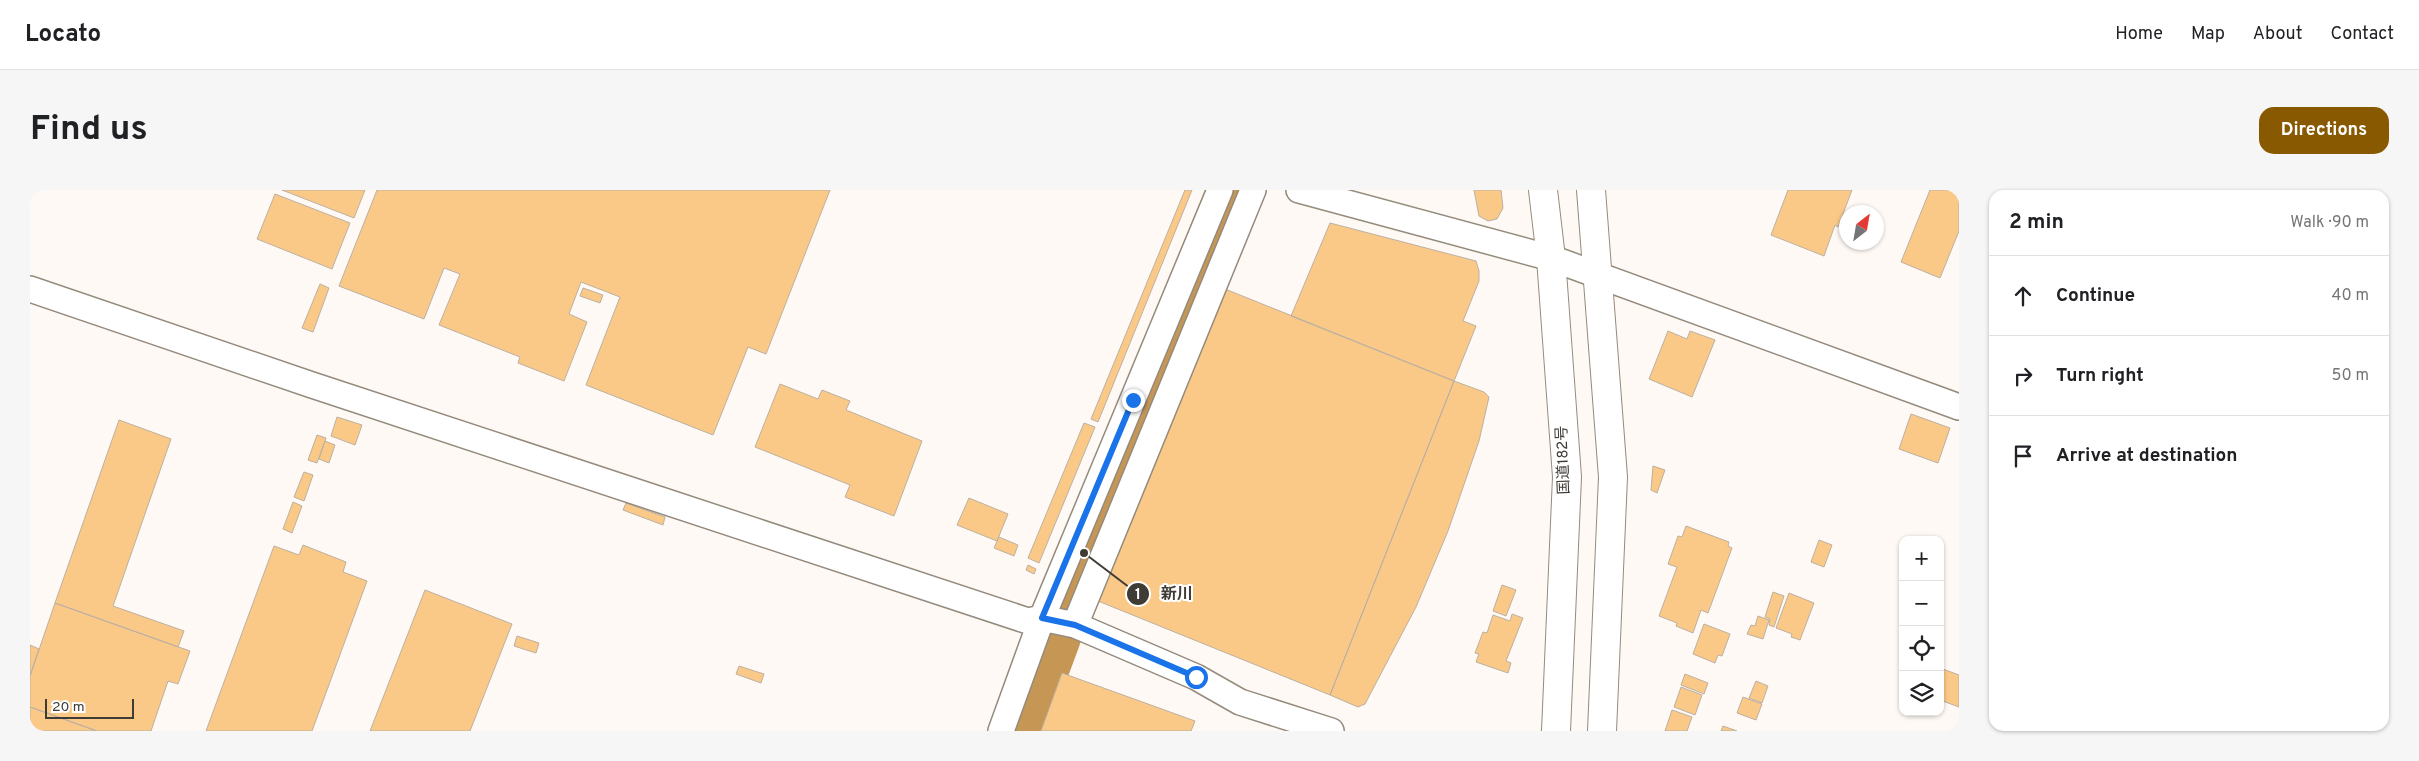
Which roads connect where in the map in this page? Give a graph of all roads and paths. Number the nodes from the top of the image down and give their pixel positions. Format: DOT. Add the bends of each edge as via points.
graph roads {
  1 [pos="1220,190"];
  2 [pos="1252,190"];
  3 [pos="1299,190"];
  4 [pos="1543,190"];
  5 [pos="1591,190"];
  6 [pos="1551,258"];
  7 [pos="1597,274"];
  8 [pos="30,289"];
  9 [pos="1959,407"];
  10 [pos="1042,618"];
  11 [pos="1075,625"];
  12 [pos="1001,731"];
  13 [pos="1331,731"];
  14 [pos="1556,731"];
  15 [pos="1602,731"];
  1 -- 10 [label="street"];
  2 -- 11 [label="street"];
  3 -- 6 [label="street"];
  4 -- 6 [label="highway, 国道182号"];
  5 -- 7 [label="highway"];
  6 -- 7 [label="street"];
  6 -- 14 [label="highway, 国道182号" via="1566,478"];
  7 -- 9 [label="street"];
  7 -- 15 [label="highway" via="1613,477"];
  8 -- 10 [label="street" via="1028,621"];
  10 -- 11 [label="street"];
  10 -- 12 [label="street"];
  11 -- 13 [label="street" via="1196,677 1240,702"];
}
